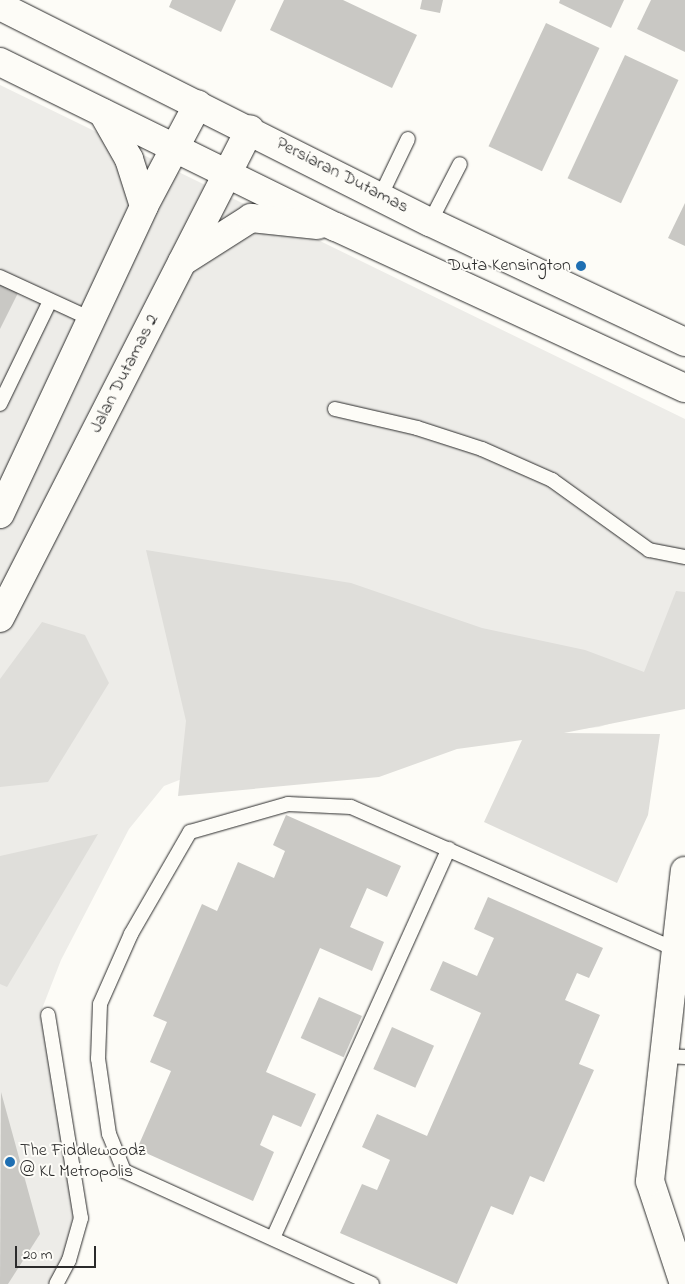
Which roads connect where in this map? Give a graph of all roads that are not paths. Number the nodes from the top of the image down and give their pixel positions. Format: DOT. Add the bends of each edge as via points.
graph roads {
  1 [pos="0,6"];
  2 [pos="0,62"];
  3 [pos="198,104"];
  4 [pos="103,113"];
  5 [pos="250,129"];
  6 [pos="408,139"];
  7 [pos="174,149"];
  8 [pos="460,164"];
  9 [pos="228,174"];
  10 [pos="380,195"];
  11 [pos="144,206"];
  12 [pos="430,222"];
  13 [pos="336,227"];
  14 [pos="181,263"];
  15 [pos="0,277"];
  16 [pos="50,301"];
  17 [pos="91,319"];
  18 [pos="685,342"];
  19 [pos="685,388"];
  20 [pos="0,404"];
  21 [pos="335,409"];
  22 [pos="0,514"];
  23 [pos="685,557"];
  24 [pos="0,618"];
  25 [pos="448,850"];
  26 [pos="685,871"];
  27 [pos="677,950"];
  28 [pos="48,1015"];
  29 [pos="675,1057"];
  30 [pos="273,1238"];
  31 [pos="56,1284"];
  32 [pos="372,1284"];
  33 [pos="684,1284"];
  1 -- 3 [label="street, Persiaran Dutamas"];
  2 -- 4 [label="street"];
  3 -- 5 [label="street, Persiaran Dutamas"];
  3 -- 7 [label="street"];
  4 -- 7 [label="street"];
  4 -- 11 [label="street" via="129,159"];
  5 -- 9 [label="street, Jalan Dutamas 2"];
  5 -- 10 [label="street, Persiaran Dutamas"];
  6 -- 10 [label="lane"];
  7 -- 9 [label="street"];
  7 -- 11 [label="street"];
  8 -- 12 [label="lane"];
  9 -- 13 [label="street"];
  9 -- 14 [label="street, Jalan Dutamas 2"];
  10 -- 12 [label="street, Persiaran Dutamas"];
  11 -- 17 [label="street"];
  12 -- 18 [label="street, Persiaran Dutamas"];
  13 -- 14 [label="street" via="252,218"];
  13 -- 19 [label="street"];
  14 -- 24 [label="street, Jalan Dutamas 2"];
  15 -- 16 [label="lane"];
  16 -- 17 [label="lane"];
  16 -- 20 [label="lane"];
  17 -- 22 [label="street"];
  21 -- 23 [label="lane" via="417,428 482,449 552,480 649,550"];
  25 -- 27 [label="lane"];
  25 -- 30 [label="lane"];
  25 -- 30 [label="lane" via="351,807 288,804 190,832 131,934 100,1004 98,1059 109,1134 124,1171"];
  26 -- 27 [label="street"];
  27 -- 29 [label="street"];
  28 -- 31 [label="lane" via="81,1218 69,1260"];
  29 -- 33 [label="street" via="650,1181"];
  30 -- 32 [label="lane"];
}
